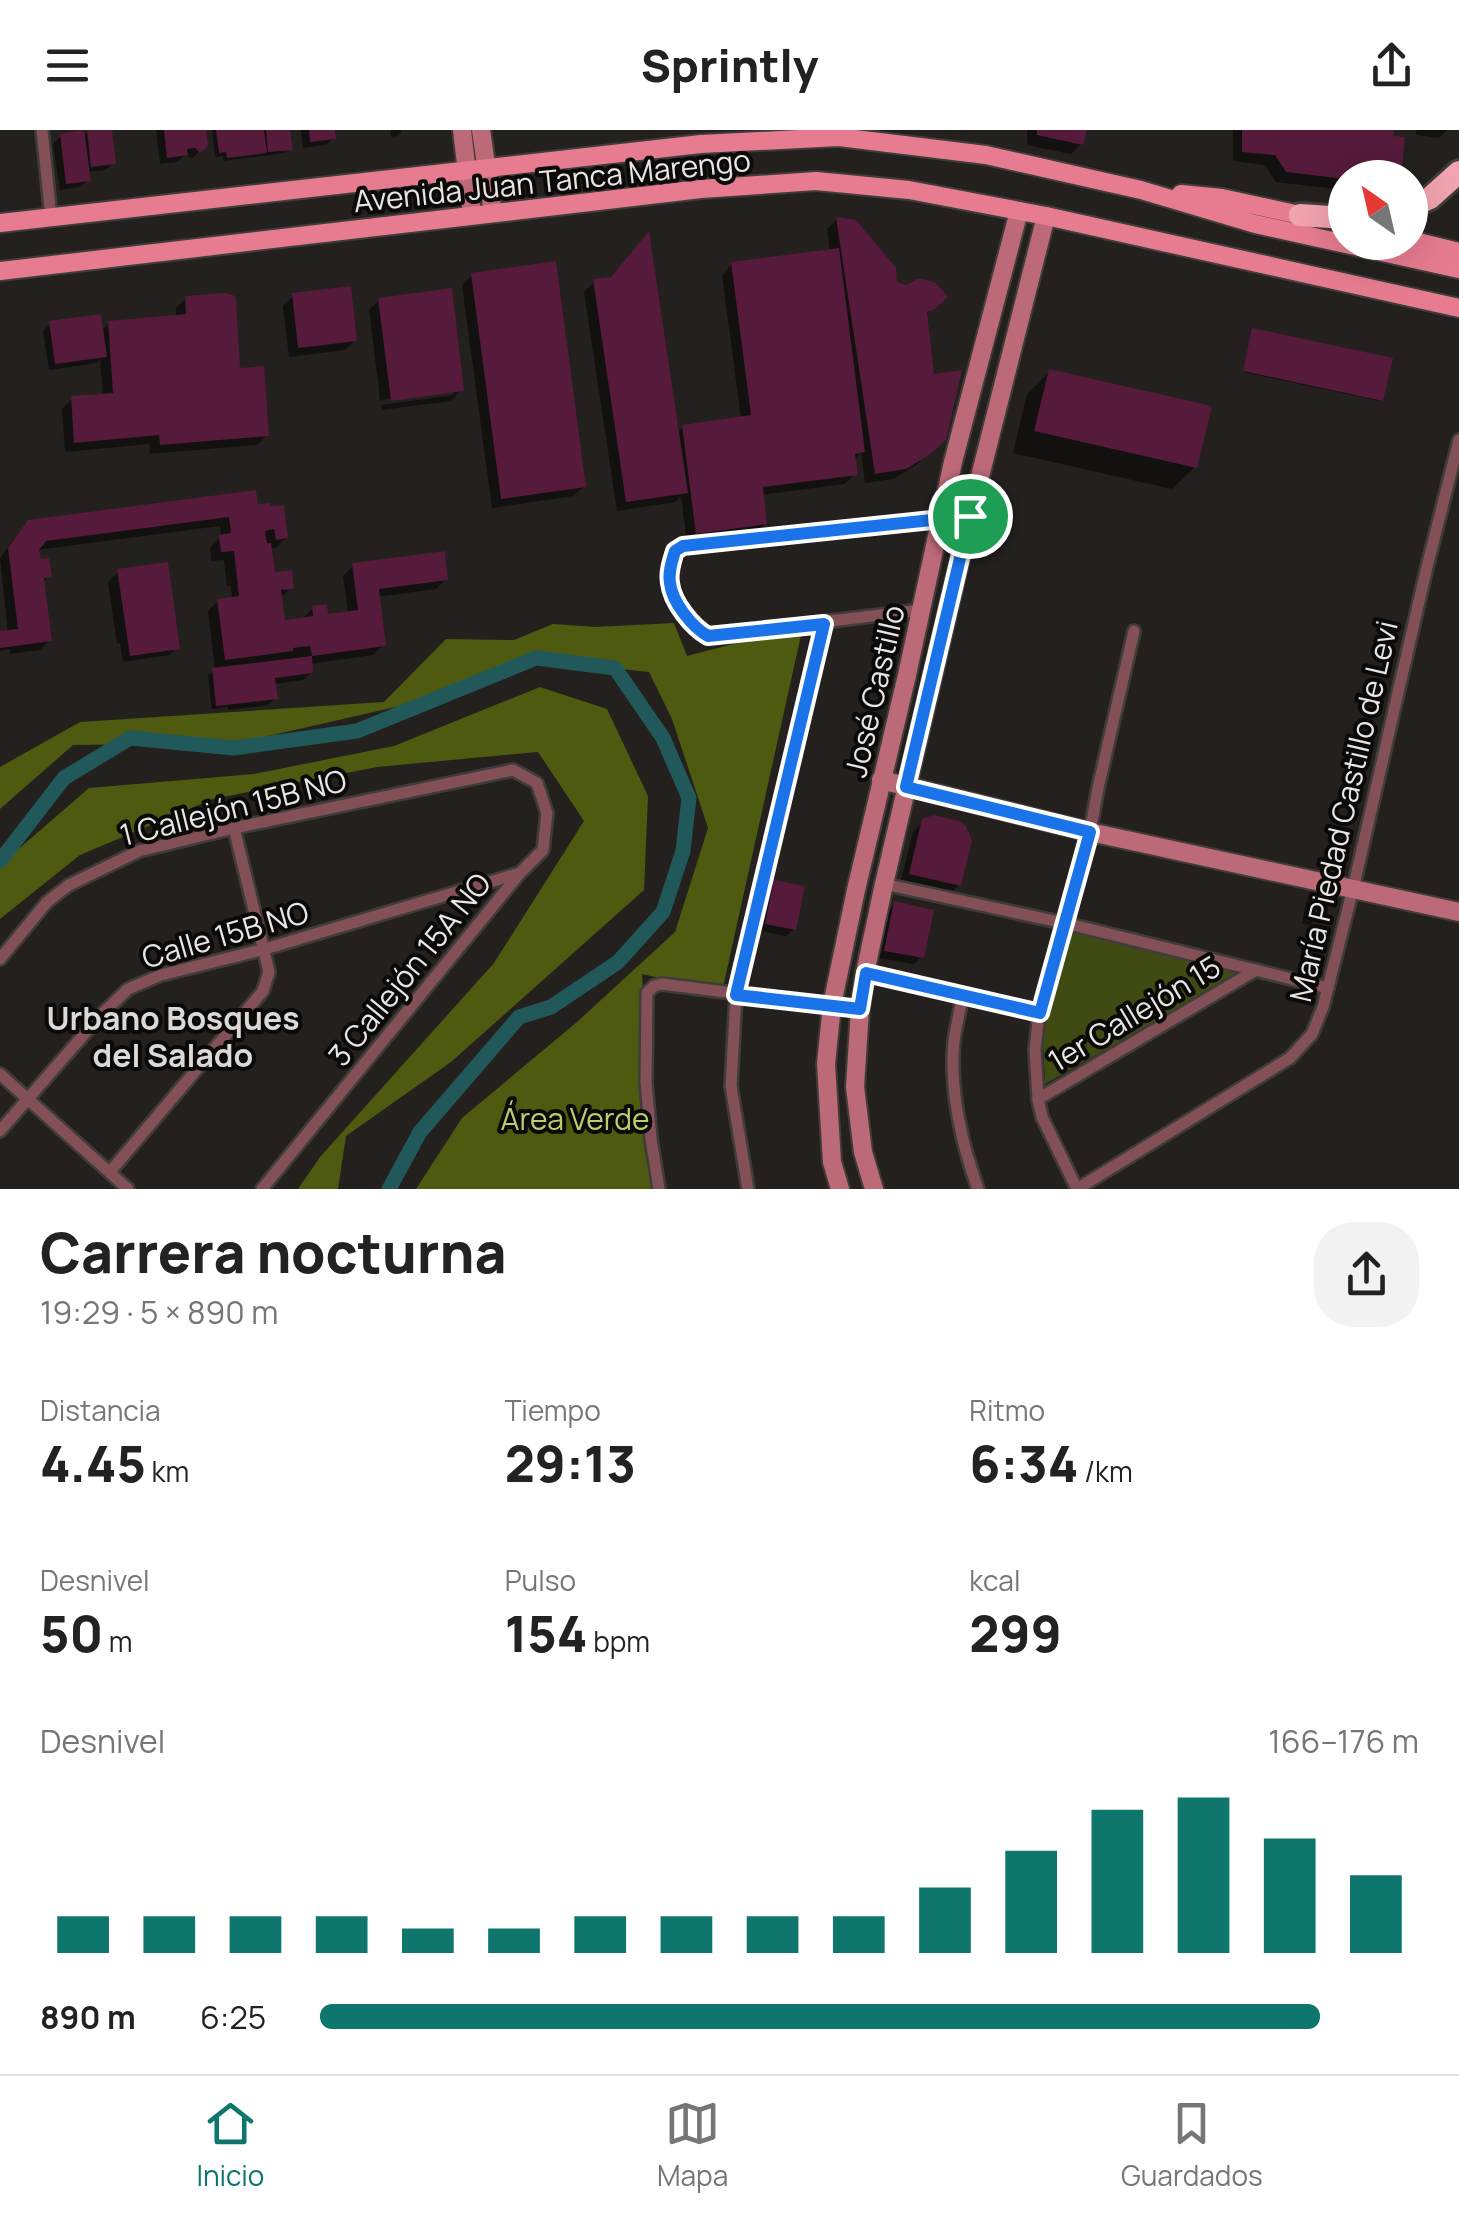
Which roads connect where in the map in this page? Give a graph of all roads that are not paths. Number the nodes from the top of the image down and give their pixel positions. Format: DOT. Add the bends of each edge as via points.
graph roads {
  1 [pos="42,130"];
  2 [pos="462,130"];
  3 [pos="481,130"];
  4 [pos="487,169"];
  5 [pos="467,172"];
  6 [pos="1459,172"];
  7 [pos="1141,190"];
  8 [pos="1428,199"];
  9 [pos="1019,211"];
  10 [pos="493,213"];
  11 [pos="472,215"];
  12 [pos="1300,215"];
  13 [pos="1046,216"];
  14 [pos="52,217"];
  15 [pos="1328,217"];
  16 [pos="0,222"];
  17 [pos="1328,222"];
  18 [pos="1428,244"];
  19 [pos="1459,252"];
  20 [pos="1459,269"];
  21 [pos="0,270"];
  22 [pos="1459,308"];
  23 [pos="1459,440"];
  24 [pos="970,516"];
  25 [pos="940,519"];
  26 [pos="921,610"];
  27 [pos="824,624"];
  28 [pos="1134,631"];
  29 [pos="513,770"];
  30 [pos="881,780"];
  31 [pos="906,787"];
  32 [pos="234,828"];
  33 [pos="1090,832"];
  34 [pos="520,873"];
  35 [pos="884,884"];
  36 [pos="1353,888"];
  37 [pos="1459,912"];
  38 [pos="1065,924"];
  39 [pos="265,948"];
  40 [pos="0,959"];
  41 [pos="1256,970"];
  42 [pos="866,973"];
  43 [pos="1328,988"];
  44 [pos="962,994"];
  45 [pos="736,995"];
  46 [pos="832,1005"];
  47 [pos="860,1009"];
  48 [pos="1040,1013"];
  49 [pos="0,1074"];
  50 [pos="28,1099"];
  51 [pos="1038,1100"];
  52 [pos="0,1131"];
  53 [pos="110,1172"];
  54 [pos="128,1189"];
  55 [pos="262,1189"];
  56 [pos="660,1189"];
  57 [pos="748,1189"];
  58 [pos="840,1189"];
  59 [pos="874,1189"];
  60 [pos="978,1189"];
  61 [pos="1077,1189"];
  1 -- 14 [label="street"];
  2 -- 5 [label="street"];
  3 -- 4 [label="street"];
  4 -- 5 [label="main road, Avenida Juan Tanca Marengo"];
  4 -- 7 [label="main road, Avenida Juan Tanca Marengo" via="701,144 839,138 986,155"];
  4 -- 10 [label="street"];
  5 -- 11 [label="street"];
  5 -- 14 [label="main road, Avenida Juan Tanca Marengo"];
  6 -- 8 [label="highway"];
  7 -- 12 [label="main road"];
  7 -- 20 [label="main road, Avenida Juan Tanca Marengo" via="1255,224"];
  9 -- 10 [label="main road, Avenida Juan Tanca Marengo" via="910,190 816,182"];
  9 -- 13 [label="main road, Avenida Juan Tanca Marengo"];
  9 -- 25 [label="street, José Castillo"];
  10 -- 11 [label="main road, Avenida Juan Tanca Marengo"];
  11 -- 21 [label="main road, Avenida Juan Tanca Marengo"];
  12 -- 15 [label="highway"];
  12 -- 17 [label="main road"];
  13 -- 22 [label="main road, Avenida Juan Tanca Marengo"];
  13 -- 24 [label="street, José Castillo"];
  14 -- 16 [label="main road, Avenida Juan Tanca Marengo"];
  18 -- 19 [label="main road"];
  23 -- 36 [label="street, María Piedad Castillo de Levi"];
  24 -- 25 [label="street"];
  24 -- 31 [label="street, José Castillo"];
  25 -- 26 [label="street, José Castillo"];
  25 -- 27 [label="street" via="678,547 670,586 708,636"];
  26 -- 27 [label="street"];
  26 -- 30 [label="street, José Castillo"];
  27 -- 45 [label="street"];
  28 -- 33 [label="street"];
  29 -- 32 [label="street, 1 Callejón 15B NO"];
  29 -- 34 [label="street, 3 Callejón 15A NO" via="537,783 548,813 543,850"];
  30 -- 31 [label="street"];
  30 -- 46 [label="street, José Castillo"];
  31 -- 33 [label="street"];
  31 -- 35 [label="street, José Castillo"];
  32 -- 39 [label="street"];
  32 -- 40 [label="street, 1 Callejón 15B NO" via="139,851 69,885"];
  33 -- 36 [label="street"];
  33 -- 38 [label="street"];
  34 -- 39 [label="street, Calle 15B NO"];
  34 -- 55 [label="street, 3 Callejón 15A NO"];
  35 -- 38 [label="street"];
  35 -- 42 [label="street, José Castillo"];
  36 -- 37 [label="street"];
  36 -- 43 [label="street, María Piedad Castillo de Levi"];
  38 -- 41 [label="street"];
  38 -- 48 [label="street"];
  39 -- 50 [label="street, Calle 15B NO" via="128,989"];
  39 -- 53 [label="street" via="269,972 263,991"];
  41 -- 43 [label="street"];
  41 -- 51 [label="street, 1er Callejón 15"];
  42 -- 44 [label="street"];
  42 -- 47 [label="street, José Castillo"];
  43 -- 61 [label="street, María Piedad Castillo de Levi" via="1312,1034 1290,1058"];
  44 -- 48 [label="street"];
  44 -- 60 [label="street" via="955,1091"];
  45 -- 46 [label="street"];
  45 -- 56 [label="street" via="662,984 647,993 646,1082"];
  45 -- 57 [label="street" via="731,1086"];
  46 -- 47 [label="street"];
  46 -- 58 [label="street, José Castillo" via="826,1064"];
  47 -- 59 [label="street, José Castillo" via="855,1087"];
  48 -- 51 [label="street"];
  49 -- 50 [label="street"];
  50 -- 52 [label="street, Calle 15B NO"];
  50 -- 53 [label="street"];
  51 -- 61 [label="street"];
  53 -- 54 [label="street"];
}
